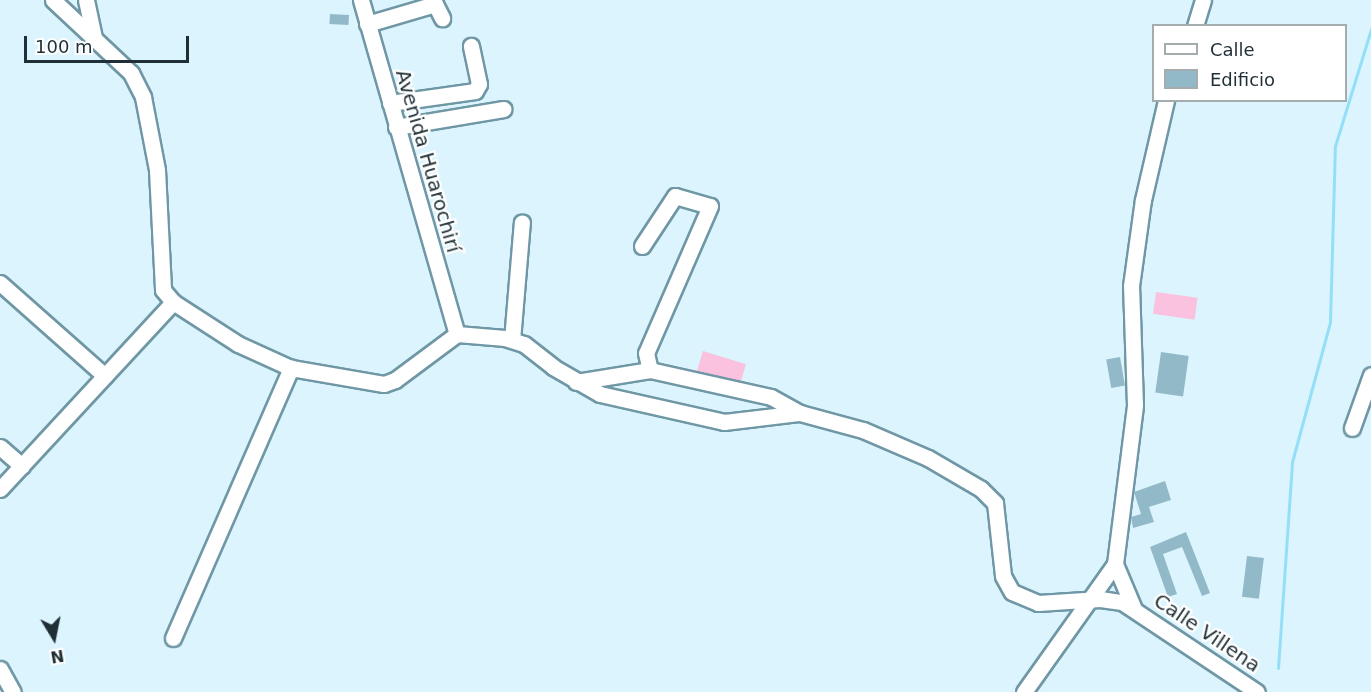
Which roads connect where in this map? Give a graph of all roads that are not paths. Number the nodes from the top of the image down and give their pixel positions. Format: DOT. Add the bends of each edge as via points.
graph roads {
  1 [pos="53,0"];
  2 [pos="86,0"];
  3 [pos="361,0"];
  4 [pos="1203,0"];
  5 [pos="442,18"];
  6 [pos="367,24"];
  7 [pos="1197,24"];
  8 [pos="94,38"];
  9 [pos="471,46"];
  10 [pos="1166,102"];
  11 [pos="390,103"];
  12 [pos="503,109"];
  13 [pos="396,127"];
  14 [pos="522,222"];
  15 [pos="642,246"];
  16 [pos="0,283"];
  17 [pos="173,302"];
  18 [pos="457,333"];
  19 [pos="512,340"];
  20 [pos="291,368"];
  21 [pos="650,370"];
  22 [pos="1371,375"];
  23 [pos="105,376"];
  24 [pos="576,382"];
  25 [pos="800,413"];
  26 [pos="1352,428"];
  27 [pos="0,447"];
  28 [pos="22,466"];
  29 [pos="0,489"];
  30 [pos="1115,564"];
  31 [pos="1092,601"];
  32 [pos="1134,609"];
  33 [pos="173,638"];
  34 [pos="0,669"];
  35 [pos="13,692"];
  36 [pos="1024,692"];
  37 [pos="1257,692"];
  1 -- 8 [label="street"];
  2 -- 8 [label="street"];
  3 -- 6 [label="street, Avenida Huarochirí"];
  4 -- 7 [label="street"];
  5 -- 6 [label="street" via="435,4"];
  6 -- 11 [label="street, Avenida Huarochirí"];
  8 -- 17 [label="street" via="131,73 143,97 157,170 163,290"];
  9 -- 11 [label="street" via="479,84 475,91"];
  10 -- 30 [label="street" via="1143,200 1131,286 1135,405"];
  11 -- 13 [label="street, Avenida Huarochirí"];
  12 -- 13 [label="street"];
  13 -- 18 [label="street, Avenida Huarochirí"];
  14 -- 19 [label="street"];
  15 -- 21 [label="street" via="675,196 710,206 646,353"];
  16 -- 23 [label="street"];
  17 -- 20 [label="street" via="238,344"];
  17 -- 23 [label="street"];
  18 -- 19 [label="street"];
  18 -- 20 [label="street" via="395,381 384,384"];
  19 -- 24 [label="street" via="524,344"];
  20 -- 33 [label="street"];
  21 -- 24 [label="street"];
  21 -- 25 [label="street" via="771,397"];
  22 -- 26 [label="street"];
  23 -- 28 [label="street"];
  24 -- 25 [label="street" via="600,394 724,422"];
  25 -- 31 [label="street, Calle Villena" via="862,430 928,458 981,489 995,503 1003,576 1012,592 1038,603"];
  27 -- 28 [label="street"];
  28 -- 29 [label="street"];
  30 -- 31 [label="street"];
  30 -- 32 [label="street"];
  31 -- 32 [label="street, Calle Villena" via="1114,600"];
  31 -- 36 [label="street"];
  32 -- 37 [label="street, Calle Villena"];
  34 -- 35 [label="street"];
}
